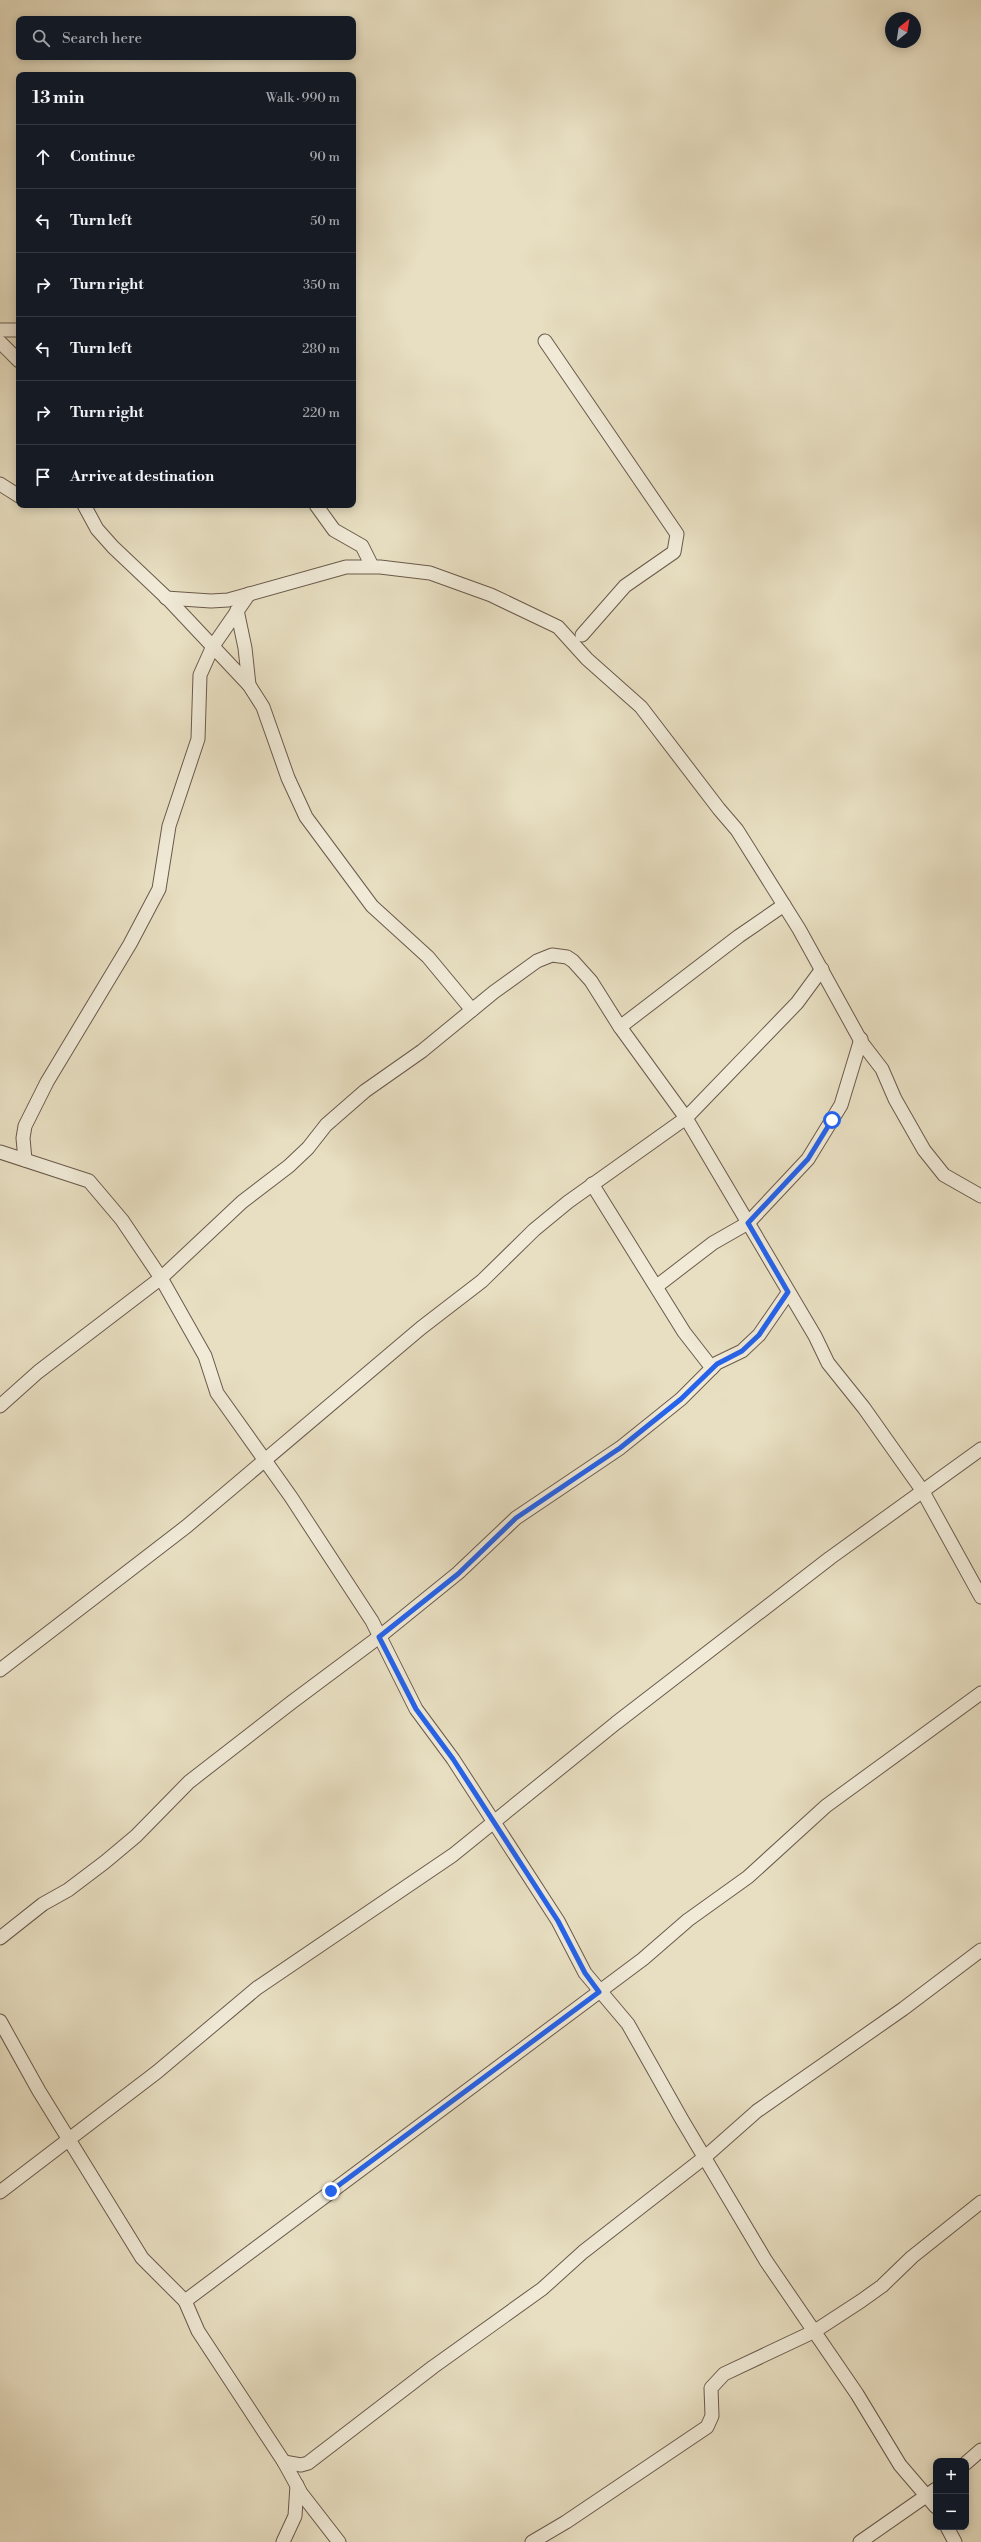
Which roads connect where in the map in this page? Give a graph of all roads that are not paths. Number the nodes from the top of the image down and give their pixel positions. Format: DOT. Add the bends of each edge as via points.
graph roads {
  1 [pos="0,330"];
  2 [pos="16,330"];
  3 [pos="545,341"];
  4 [pos="0,342"];
  5 [pos="16,358"];
  6 [pos="0,484"];
  7 [pos="16,494"];
  8 [pos="86,508"];
  9 [pos="318,508"];
  10 [pos="372,566"];
  11 [pos="249,594"];
  12 [pos="166,598"];
  13 [pos="237,610"];
  14 [pos="582,635"];
  15 [pos="213,646"];
  16 [pos="249,685"];
  17 [pos="784,905"];
  18 [pos="822,969"];
  19 [pos="472,1010"];
  20 [pos="620,1027"];
  21 [pos="861,1039"];
  22 [pos="686,1118"];
  23 [pos="0,1152"];
  24 [pos="25,1160"];
  25 [pos="592,1184"];
  26 [pos="981,1196"];
  27 [pos="748,1223"];
  28 [pos="161,1278"];
  29 [pos="657,1286"];
  30 [pos="788,1292"];
  31 [pos="712,1368"];
  32 [pos="0,1406"];
  33 [pos="981,1449"];
  34 [pos="264,1459"];
  35 [pos="922,1490"];
  36 [pos="981,1597"];
  37 [pos="379,1637"];
  38 [pos="0,1670"];
  39 [pos="981,1693"];
  40 [pos="493,1821"];
  41 [pos="0,1938"];
  42 [pos="981,1950"];
  43 [pos="599,1992"];
  44 [pos="0,2021"];
  45 [pos="70,2140"];
  46 [pos="704,2157"];
  47 [pos="0,2192"];
  48 [pos="981,2202"];
  49 [pos="185,2301"];
  50 [pos="815,2330"];
  51 [pos="981,2450"];
  52 [pos="969,2460"];
  53 [pos="284,2462"];
  54 [pos="301,2465"];
  55 [pos="297,2485"];
  56 [pos="933,2497"];
  57 [pos="949,2530"];
  58 [pos="283,2542"];
  59 [pos="339,2542"];
  60 [pos="532,2542"];
  61 [pos="860,2542"];
  62 [pos="955,2542"];
  1 -- 2 [label="street"];
  3 -- 14 [label="street" via="677,534 674,552 625,586"];
  4 -- 5 [label="street"];
  6 -- 7 [label="street"];
  8 -- 12 [label="street" via="97,529 112,547"];
  9 -- 10 [label="street" via="334,530 362,546"];
  10 -- 11 [label="street" via="340,569"];
  10 -- 17 [label="street" via="430,573 491,595 558,627 587,659 641,706 737,830"];
  11 -- 12 [label="street" via="211,601"];
  11 -- 13 [label="street"];
  12 -- 15 [label="street"];
  13 -- 15 [label="street"];
  13 -- 16 [label="street"];
  15 -- 16 [label="street"];
  15 -- 24 [label="street" via="200,675 198,739 169,826 159,889 130,944 46,1082 25,1126"];
  16 -- 19 [label="street" via="263,707 288,778 306,817 372,906 428,957"];
  17 -- 18 [label="street"];
  17 -- 20 [label="street"];
  18 -- 21 [label="street"];
  18 -- 22 [label="street" via="797,1003"];
  19 -- 20 [label="street" via="538,961 559,955 567,957 581,969"];
  19 -- 28 [label="street" via="422,1051 365,1091 326,1125 308,1148 289,1166 242,1202"];
  20 -- 22 [label="street"];
  21 -- 26 [label="street" via="882,1069 895,1100 936,1167 951,1180"];
  21 -- 27 [label="street" via="849,1084 832,1120 808,1159"];
  22 -- 25 [label="street"];
  22 -- 27 [label="street"];
  23 -- 24 [label="street"];
  24 -- 28 [label="street" via="89,1181 122,1220"];
  25 -- 29 [label="street"];
  25 -- 34 [label="street" via="534,1230 458,1301 421,1328"];
  27 -- 29 [label="street" via="713,1243"];
  27 -- 30 [label="street"];
  28 -- 32 [label="street" via="38,1372"];
  28 -- 34 [label="street" via="205,1356 217,1393"];
  29 -- 31 [label="street" via="684,1332"];
  30 -- 31 [label="street" via="751,1343"];
  30 -- 35 [label="street" via="815,1336 828,1364 864,1408"];
  31 -- 37 [label="street" via="681,1399 641,1432 516,1518 458,1574"];
  33 -- 35 [label="street"];
  34 -- 37 [label="street" via="346,1580"];
  34 -- 38 [label="street" via="187,1526"];
  35 -- 36 [label="street"];
  35 -- 40 [label="street" via="616,1723"];
  37 -- 40 [label="street" via="416,1709"];
  37 -- 41 [label="street" via="189,1782 136,1836 105,1862 68,1890 36,1909"];
  39 -- 43 [label="street" via="826,1806 748,1876 688,1920"];
  40 -- 43 [label="street" via="567,1935 585,1973"];
  40 -- 45 [label="street" via="453,1855 256,1988 157,2072"];
  42 -- 46 [label="street" via="757,2111"];
  43 -- 46 [label="street" via="628,2024"];
  43 -- 49 [label="street"];
  44 -- 45 [label="street" via="38,2091"];
  45 -- 47 [label="street"];
  45 -- 49 [label="street" via="142,2258"];
  46 -- 50 [label="street" via="766,2261"];
  46 -- 54 [label="street" via="584,2252 552,2281 433,2367 308,2463"];
  48 -- 50 [label="street" via="912,2257 882,2286"];
  49 -- 53 [label="street" via="198,2331"];
  50 -- 56 [label="street" via="886,2438 900,2465"];
  50 -- 60 [label="street" via="724,2374 711,2388 712,2416 707,2427"];
  51 -- 52 [label="street"];
  53 -- 54 [label="street"];
  53 -- 55 [label="street"];
  54 -- 55 [label="street"];
  55 -- 58 [label="street" via="295,2516"];
  55 -- 59 [label="street"];
  56 -- 61 [label="street"];
  57 -- 62 [label="street"];
}
